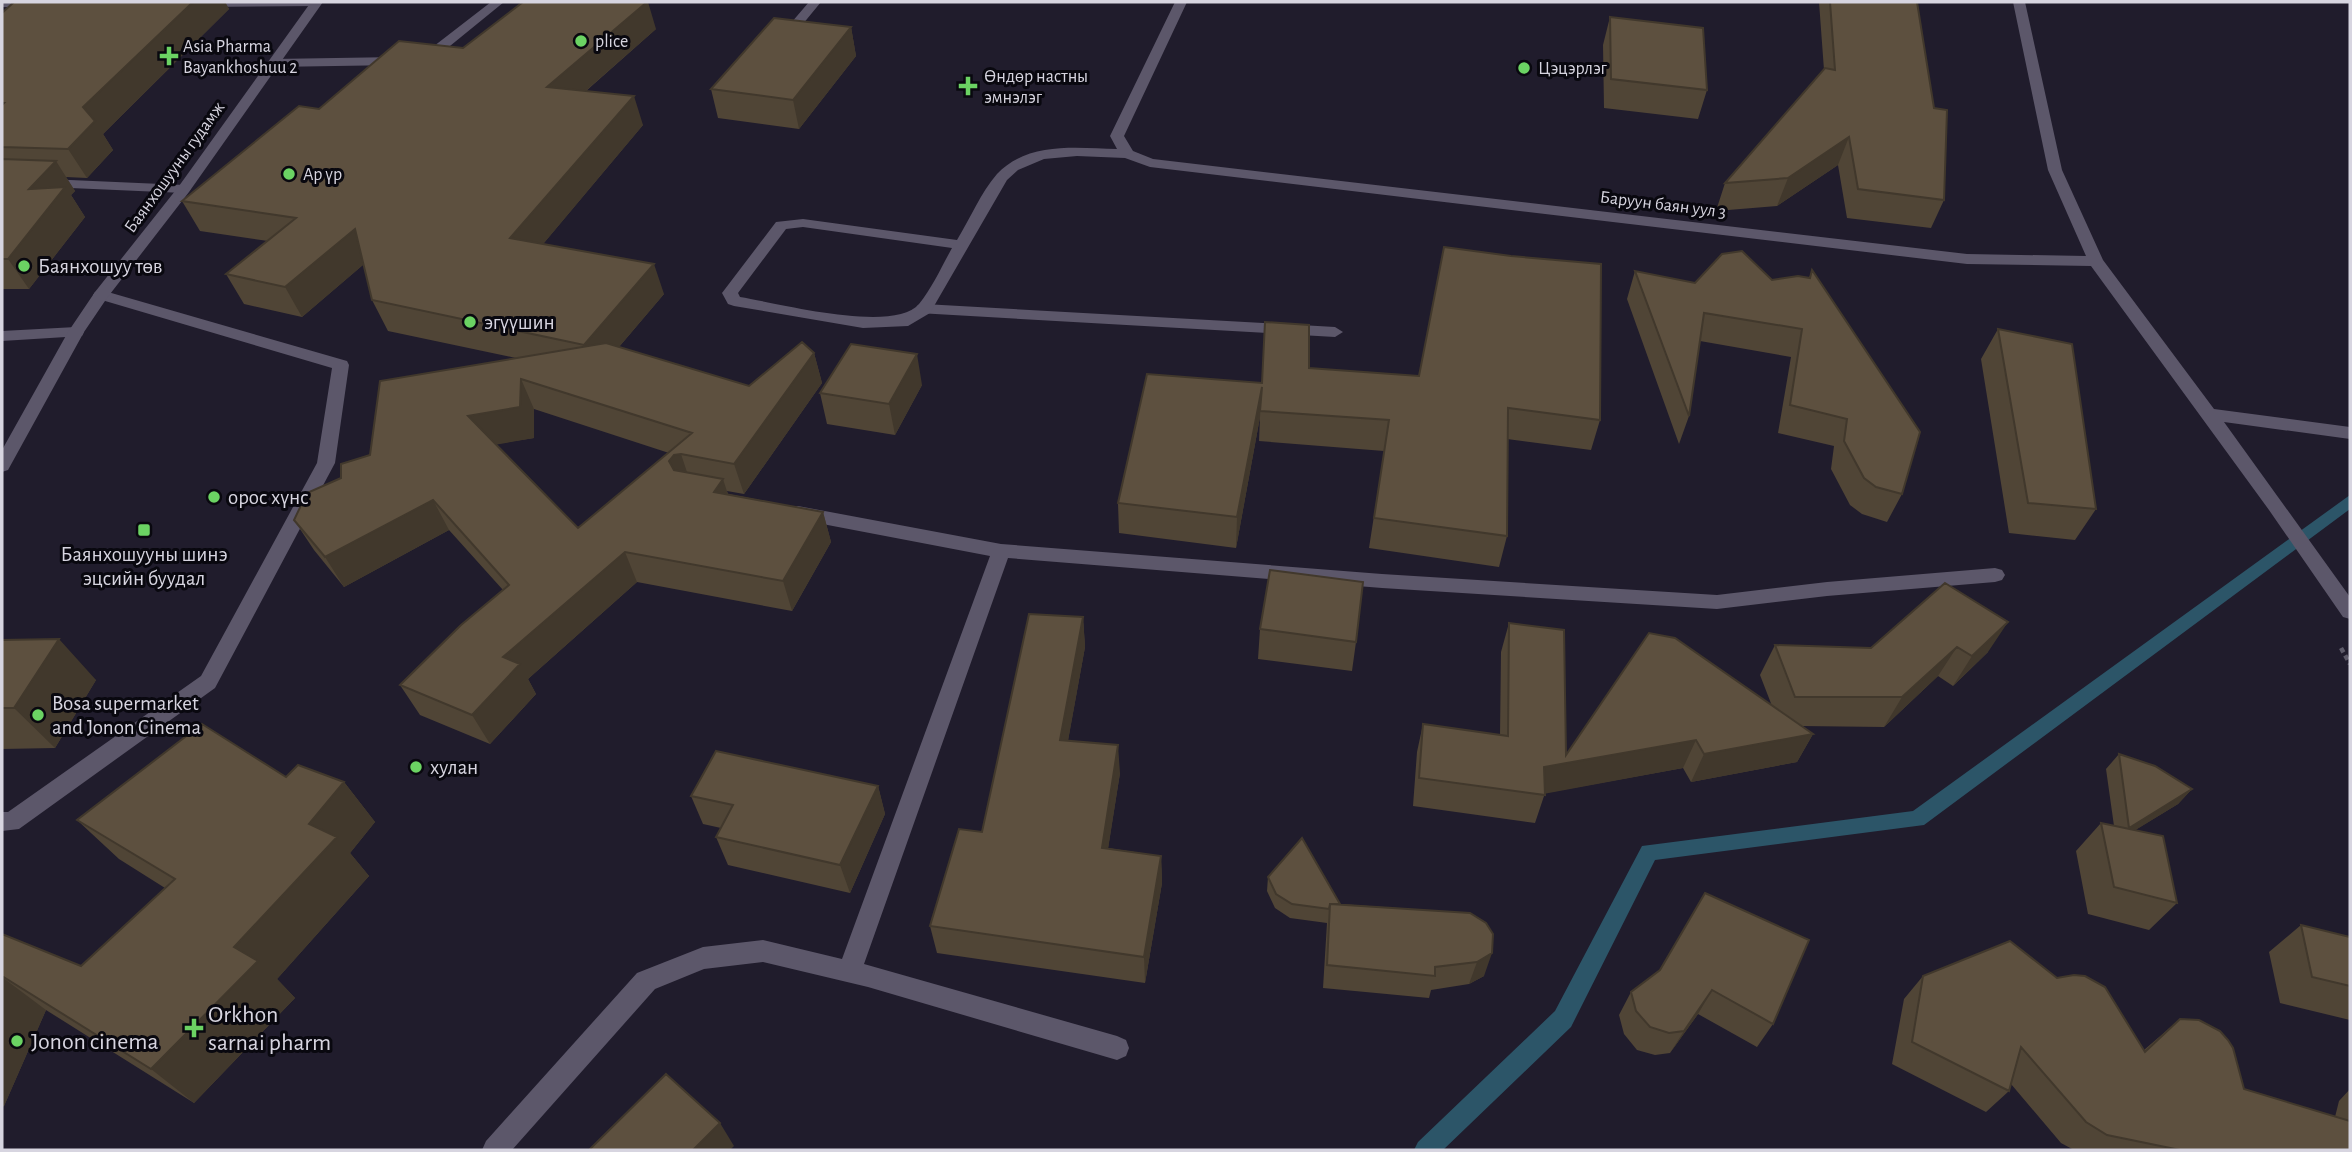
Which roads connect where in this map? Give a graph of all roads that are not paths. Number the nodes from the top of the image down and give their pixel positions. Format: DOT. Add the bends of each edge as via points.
graph roads {
  1 [pos="317,2"];
  2 [pos="498,2"];
  3 [pos="815,2"];
  4 [pos="1181,2"];
  5 [pos="2019,2"];
  6 [pos="2,3"];
  7 [pos="183,3"];
  8 [pos="52,4"];
  9 [pos="789,33"];
  10 [pos="273,63"];
  11 [pos="1127,154"];
  12 [pos="2,181"];
  13 [pos="184,189"];
  14 [pos="962,244"];
  15 [pos="2096,261"];
  16 [pos="101,295"];
  17 [pos="924,309"];
  18 [pos="76,332"];
  19 [pos="1335,332"];
  20 [pos="2,337"];
  21 [pos="2207,414"];
  22 [pos="2350,433"];
  23 [pos="2,466"];
  24 [pos="786,511"];
  25 [pos="1002,551"];
  26 [pos="1995,575"];
  27 [pos="2350,612"];
  28 [pos="2,821"];
  29 [pos="850,971"];
  30 [pos="1117,1048"];
  31 [pos="495,1150"];
  1 -- 7 [label="street"];
  1 -- 10 [label="street, Баянхошууны гудамж"];
  2 -- 10 [label="street" via="429,56 398,61"];
  3 -- 9 [label="street"];
  4 -- 11 [label="street" via="1116,136"];
  5 -- 15 [label="street" via="2055,170"];
  6 -- 8 [label="street"];
  10 -- 13 [label="street, Баянхошууны гудамж"];
  11 -- 14 [label="street" via="1037,154 1011,166"];
  11 -- 15 [label="street, Баруун баян уул 3" via="1150,163 1967,259"];
  12 -- 13 [label="street"];
  13 -- 16 [label="street, Баянхошууны гудамж"];
  14 -- 17 [label="street"];
  14 -- 17 [label="street" via="803,223 781,225 730,293 734,301 863,323 902,323"];
  15 -- 21 [label="street"];
  16 -- 18 [label="street, Баянхошууны гудамж"];
  16 -- 28 [label="street" via="341,365 326,463 208,682 11,822"];
  17 -- 19 [label="street"];
  18 -- 20 [label="street"];
  18 -- 23 [label="street, Баянхошууны гудамж"];
  21 -- 22 [label="street"];
  21 -- 27 [label="street"];
  24 -- 25 [label="street"];
  25 -- 26 [label="street" via="1717,602"];
  25 -- 29 [label="street"];
  29 -- 30 [label="street"];
  29 -- 31 [label="street" via="763,951 703,958 646,981"];
}
